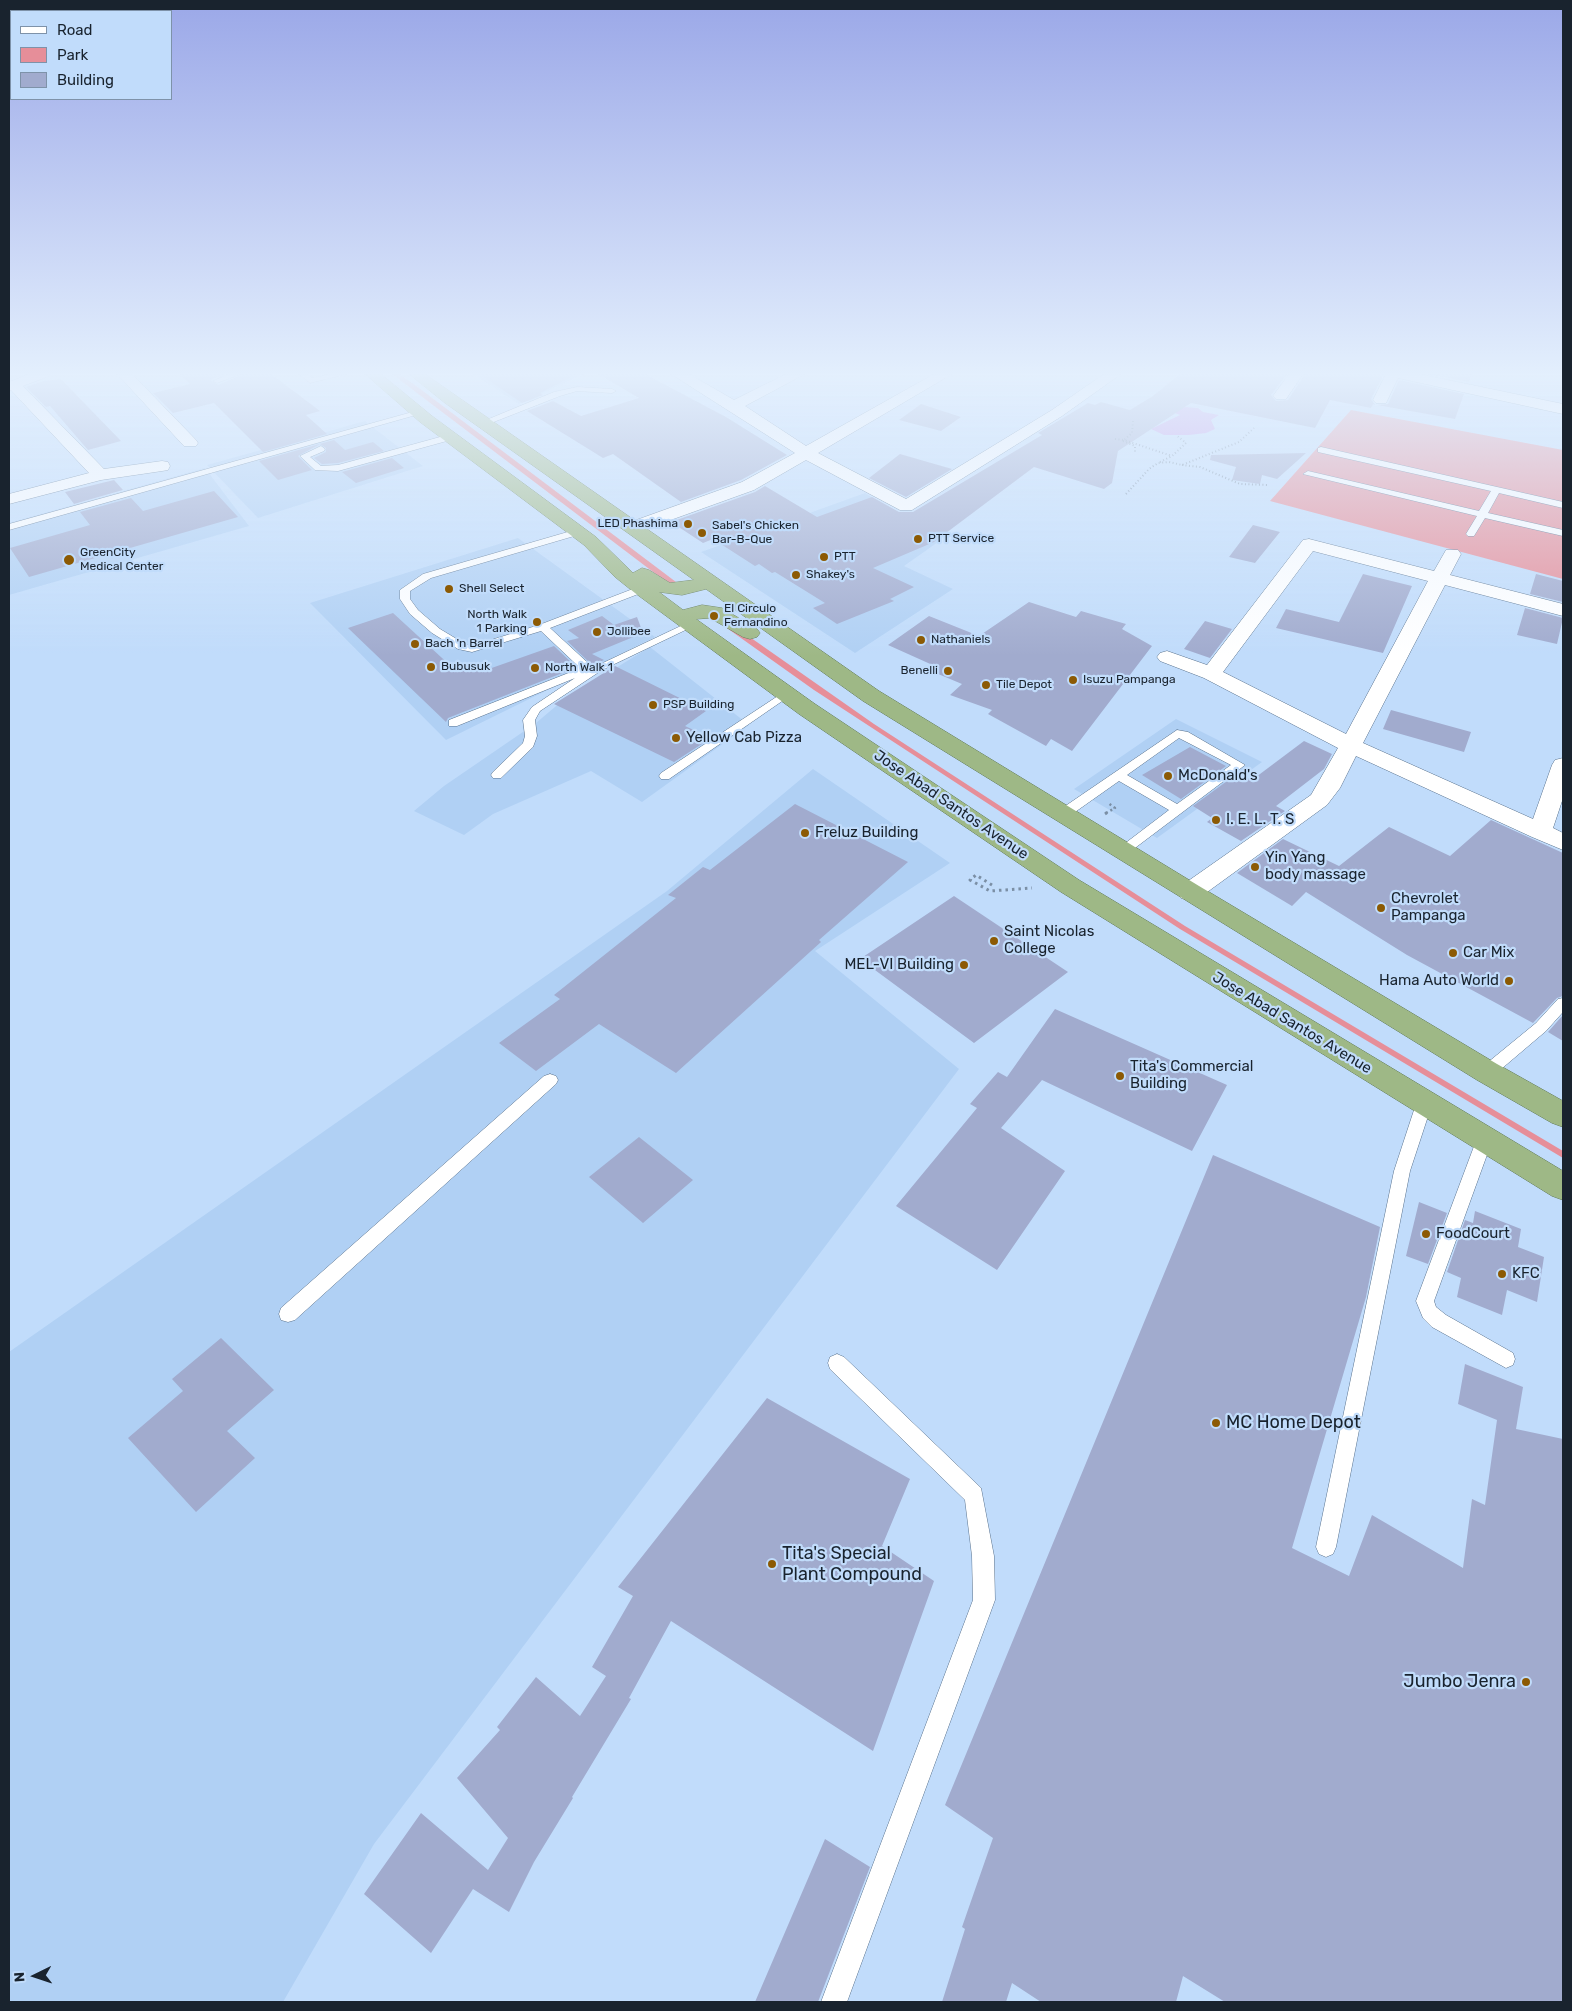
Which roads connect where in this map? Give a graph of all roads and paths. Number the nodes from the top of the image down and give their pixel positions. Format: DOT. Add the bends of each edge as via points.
graph roads {
  1 [pos="93,468"];
  2 [pos="149,468"];
  3 [pos="233,468"];
  4 [pos="321,468"];
  5 [pos="339,468"];
  6 [pos="492,468"];
  7 [pos="548,468"];
  8 [pos="780,468"];
  9 [pos="834,468"];
  10 [pos="968,468"];
  11 [pos="1152,468"];
  12 [pos="1202,468"];
  13 [pos="1399,468"];
  14 [pos="1308,474"];
  15 [pos="100,475"];
  16 [pos="1269,485"];
  17 [pos="1496,490"];
  18 [pos="1126,494"];
  19 [pos="9,499"];
  20 [pos="1563,505"];
  21 [pos="1482,514"];
  22 [pos="9,527"];
  23 [pos="634,527"];
  24 [pos="578,532"];
  25 [pos="1563,533"];
  26 [pos="1471,534"];
  27 [pos="1452,554"];
  28 [pos="622,573"];
  29 [pos="1441,579"];
  30 [pos="709,582"];
  31 [pos="642,589"];
  32 [pos="1563,610"];
  33 [pos="685,621"];
  34 [pos="543,627"];
  35 [pos="800,645"];
  36 [pos="1167,657"];
  37 [pos="1211,674"];
  38 [pos="786,693"];
  39 [pos="453,723"];
  40 [pos="1352,746"];
  41 [pos="1563,765"];
  42 [pos="497,774"];
  43 [pos="1118,775"];
  44 [pos="665,776"];
  45 [pos="1178,810"];
  46 [pos="1063,814"];
  47 [pos="1540,832"];
  48 [pos="1563,842"];
  49 [pos="1122,850"];
  50 [pos="992,885"];
  51 [pos="1070,886"];
  52 [pos="1190,892"];
  53 [pos="1563,1003"];
  54 [pos="1487,1072"];
  55 [pos="550,1080"];
  56 [pos="1424,1104"];
  57 [pos="1563,1115"];
  58 [pos="1484,1141"];
  59 [pos="1563,1187"];
  60 [pos="288,1314"];
  61 [pos="1506,1359"];
  62 [pos="837,1363"];
  63 [pos="1326,1546"];
  64 [pos="834,2002"];
  1 -- 15 [label="street"];
  2 -- 15 [label="street"];
  3 -- 22 [label="lane"];
  4 -- 5 [label="lane"];
  6 -- 24 [label="highway, Jose Abad Santos Avenue"];
  7 -- 23 [label="highway"];
  8 -- 23 [label="street" via="748,486"];
  9 -- 10 [label="street" via="906,506"];
  11 -- 18 [label="path"];
  12 -- 16 [label="path" via="1240,484"];
  13 -- 17 [label="lane"];
  14 -- 21 [label="lane"];
  15 -- 19 [label="street"];
  17 -- 20 [label="lane"];
  17 -- 21 [label="lane"];
  21 -- 25 [label="lane"];
  21 -- 26 [label="lane"];
  23 -- 30 [label="highway"];
  24 -- 28 [label="highway, Jose Abad Santos Avenue"];
  24 -- 34 [label="lane" via="428,576 405,590 405,599 414,612 436,631 466,649"];
  27 -- 29 [label="street"];
  28 -- 30 [label="highway" via="637,571 668,589"];
  28 -- 31 [label="highway, Jose Abad Santos Avenue"];
  29 -- 32 [label="street"];
  29 -- 37 [label="street" via="1310,544"];
  29 -- 40 [label="street"];
  30 -- 35 [label="highway"];
  31 -- 33 [label="highway, Jose Abad Santos Avenue"];
  31 -- 34 [label="lane"];
  33 -- 35 [label="highway" via="702,611 716,612 759,637"];
  33 -- 38 [label="highway, Jose Abad Santos Avenue"];
  33 -- 42 [label="lane" via="598,668 536,709 529,720 530,744"];
  34 -- 39 [label="lane" via="584,664 581,670"];
  35 -- 46 [label="highway" via="871,696"];
  36 -- 37 [label="street"];
  37 -- 40 [label="street"];
  38 -- 44 [label="lane"];
  38 -- 51 [label="highway, Jose Abad Santos Avenue"];
  40 -- 47 [label="street"];
  40 -- 52 [label="street" via="1318,800"];
  41 -- 47 [label="street"];
  43 -- 45 [label="lane"];
  43 -- 45 [label="lane" via="1176,734 1184,735 1239,765"];
  43 -- 46 [label="lane"];
  45 -- 49 [label="lane"];
  46 -- 49 [label="highway"];
  47 -- 48 [label="street"];
  49 -- 52 [label="highway"];
  50 -- 51 [label="path" via="976,875 970,880 990,891"];
  51 -- 56 [label="highway, Jose Abad Santos Avenue"];
  52 -- 54 [label="highway"];
  53 -- 54 [label="lane"];
  54 -- 57 [label="highway"];
  55 -- 60 [label="lane"];
  56 -- 58 [label="highway, Jose Abad Santos Avenue"];
  56 -- 63 [label="lane" via="1402,1171"];
  58 -- 59 [label="highway, Jose Abad Santos Avenue"];
  58 -- 61 [label="lane" via="1425,1301 1429,1312 1439,1320"];
  62 -- 64 [label="lane" via="974,1495 983,1556 984,1600"];
}
